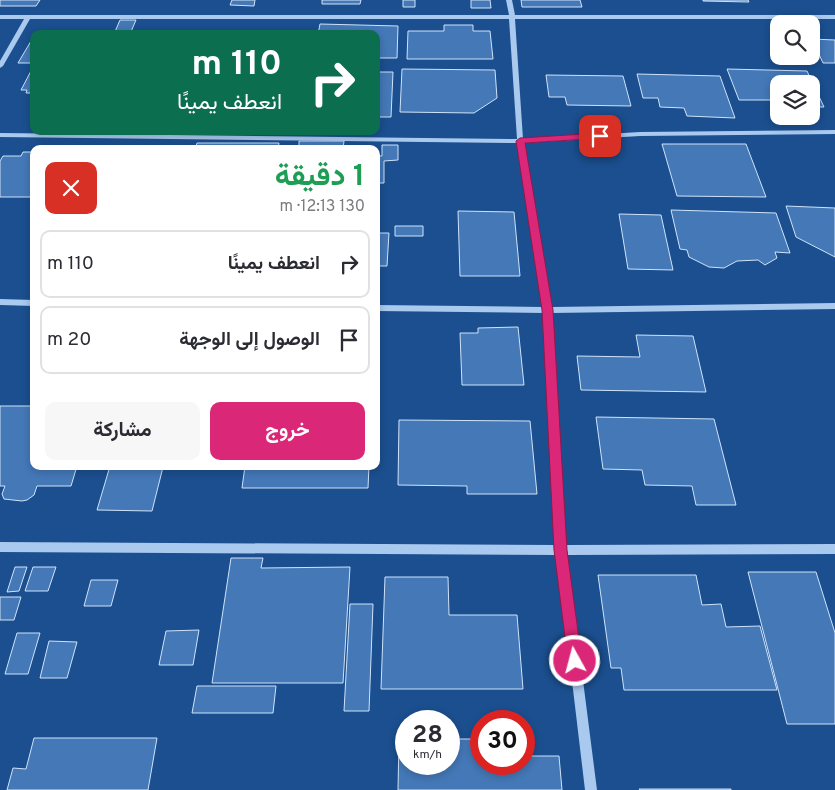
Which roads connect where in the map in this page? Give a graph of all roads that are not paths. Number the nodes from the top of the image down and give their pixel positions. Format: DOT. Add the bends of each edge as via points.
graph roads {
  1 [pos="509,0"];
  2 [pos="0,17"];
  3 [pos="28,17"];
  4 [pos="512,17"];
  5 [pos="835,17"];
  6 [pos="0,66"];
  7 [pos="835,132"];
  8 [pos="0,135"];
  9 [pos="520,141"];
  10 [pos="0,302"];
  11 [pos="30,303"];
  12 [pos="835,306"];
  13 [pos="380,308"];
  14 [pos="548,310"];
  15 [pos="0,546"];
  16 [pos="835,549"];
  17 [pos="561,550"];
  18 [pos="591,790"];
  1 -- 4 [label="street"];
  2 -- 3 [label="street"];
  3 -- 4 [label="street"];
  3 -- 6 [label="street"];
  4 -- 5 [label="street"];
  4 -- 9 [label="street"];
  7 -- 9 [label="street" via="640,134"];
  8 -- 9 [label="street"];
  9 -- 14 [label="street"];
  10 -- 11 [label="street"];
  12 -- 14 [label="street"];
  13 -- 14 [label="street"];
  14 -- 17 [label="street"];
  15 -- 17 [label="street"];
  16 -- 17 [label="street"];
  17 -- 18 [label="street"];
}
